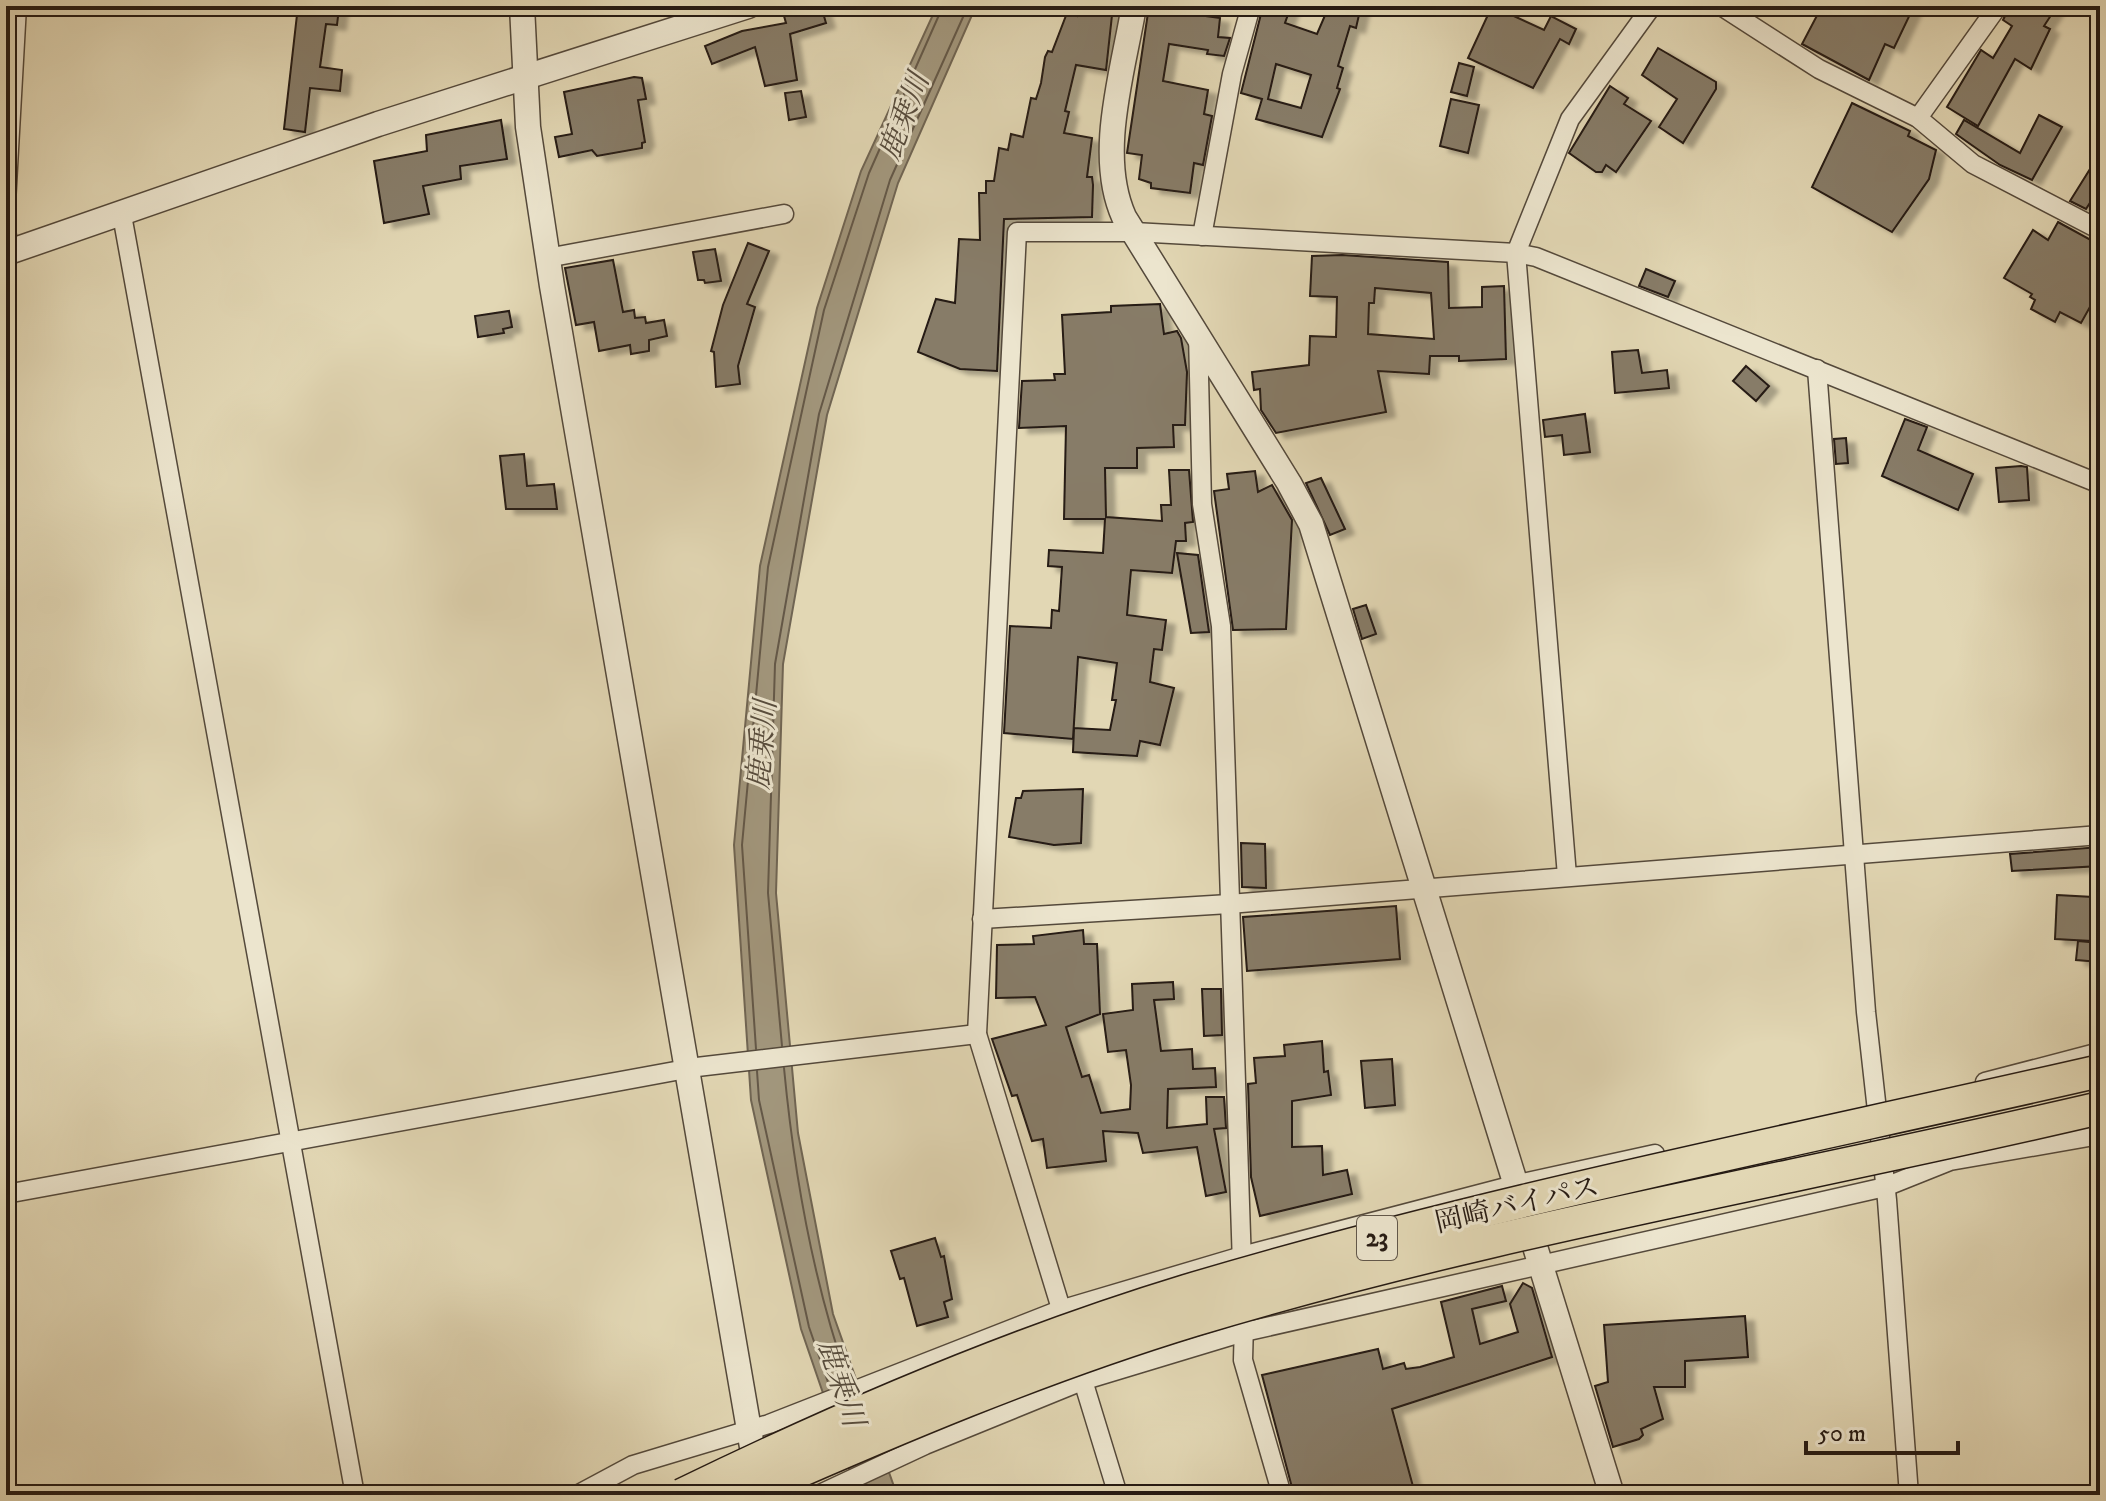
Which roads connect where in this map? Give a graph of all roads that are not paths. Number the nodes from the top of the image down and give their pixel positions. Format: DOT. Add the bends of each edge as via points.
graph roads {
  1 [pos="17,6"];
  2 [pos="522,6"];
  3 [pos="748,6"];
  4 [pos="1134,6"];
  5 [pos="1251,6"];
  6 [pos="1652,6"];
  7 [pos="1721,6"];
  8 [pos="1998,6"];
  9 [pos="523,80"];
  10 [pos="1918,118"];
  11 [pos="6,203"];
  12 [pos="784,214"];
  13 [pos="122,215"];
  14 [pos="2100,230"];
  15 [pos="1134,232"];
  16 [pos="1202,236"];
  17 [pos="7,245"];
  18 [pos="1516,253"];
  19 [pos="547,258"];
  20 [pos="1198,333"];
  21 [pos="1817,369"];
  22 [pos="2100,484"];
  23 [pos="2100,835"];
  24 [pos="1856,854"];
  25 [pos="1567,876"];
  26 [pos="1424,888"];
  27 [pos="1229,904"];
  28 [pos="982,919"];
  29 [pos="977,1034"];
  30 [pos="2100,1052"];
  31 [pos="694,1068"];
  32 [pos="2100,1071"];
  33 [pos="1877,1107"];
  34 [pos="2100,1108"];
  35 [pos="2100,1135"];
  36 [pos="292,1142"];
  37 [pos="1514,1185"];
  38 [pos="1885,1187"];
  39 [pos="6,1194"];
  40 [pos="1242,1256"];
  41 [pos="1537,1263"];
  42 [pos="1060,1310"];
  43 [pos="1244,1332"];
  44 [pos="1082,1381"];
  45 [pos="759,1427"];
  46 [pos="355,1495"];
  47 [pos="577,1495"];
  48 [pos="682,1495"];
  49 [pos="745,1495"];
  50 [pos="760,1495"];
  51 [pos="818,1495"];
  52 [pos="1118,1495"];
  53 [pos="1282,1495"];
  54 [pos="1612,1495"];
  55 [pos="1909,1495"];
  1 -- 11 [label="street"];
  2 -- 9 [label="street"];
  3 -- 9 [label="street"];
  4 -- 15 [label="street" via="1110,166 1117,201"];
  5 -- 16 [label="street" via="1232,74"];
  6 -- 18 [label="street" via="1570,119"];
  7 -- 10 [label="street" via="1819,69"];
  8 -- 10 [label="street"];
  9 -- 13 [label="street" via="378,124"];
  9 -- 19 [label="street"];
  10 -- 14 [label="street" via="1973,164"];
  12 -- 19 [label="street"];
  13 -- 17 [label="street"];
  13 -- 36 [label="street"];
  15 -- 16 [label="street"];
  15 -- 20 [label="street"];
  15 -- 28 [label="street" via="1017,232"];
  16 -- 18 [label="street"];
  18 -- 21 [label="street"];
  18 -- 25 [label="street"];
  19 -- 31 [label="street"];
  20 -- 26 [label="street" via="1311,524"];
  20 -- 27 [label="street" via="1202,504 1221,626"];
  21 -- 22 [label="street"];
  21 -- 24 [label="street"];
  23 -- 24 [label="street"];
  24 -- 25 [label="street"];
  24 -- 33 [label="street"];
  25 -- 26 [label="street"];
  26 -- 27 [label="street"];
  26 -- 37 [label="street"];
  27 -- 28 [label="street"];
  27 -- 40 [label="street"];
  28 -- 29 [label="street"];
  29 -- 31 [label="street"];
  29 -- 42 [label="street"];
  30 -- 33 [label="street"];
  31 -- 36 [label="street"];
  31 -- 45 [label="street"];
  32 -- 48 [label="highway, 岡崎バイパス / 23, bridge" via="1392,1233 1185,1292 910,1389"];
  33 -- 37 [label="street"];
  33 -- 38 [label="street"];
  34 -- 49 [label="highway, 岡崎バイパス / 23, bridge" via="1415,1259 1195,1320 920,1417"];
  35 -- 38 [label="street" via="1950,1161"];
  36 -- 39 [label="street"];
  36 -- 46 [label="street"];
  37 -- 40 [label="street"];
  37 -- 41 [label="street"];
  38 -- 41 [label="street"];
  38 -- 55 [label="street"];
  40 -- 42 [label="street"];
  40 -- 43 [label="street"];
  41 -- 43 [label="street"];
  41 -- 54 [label="street"];
  42 -- 44 [label="street"];
  42 -- 45 [label="street"];
  43 -- 44 [label="street"];
  43 -- 53 [label="street" via="1245,1369"];
  44 -- 51 [label="street"];
  44 -- 52 [label="street"];
  45 -- 47 [label="street" via="633,1465"];
  45 -- 50 [label="street"];
}
